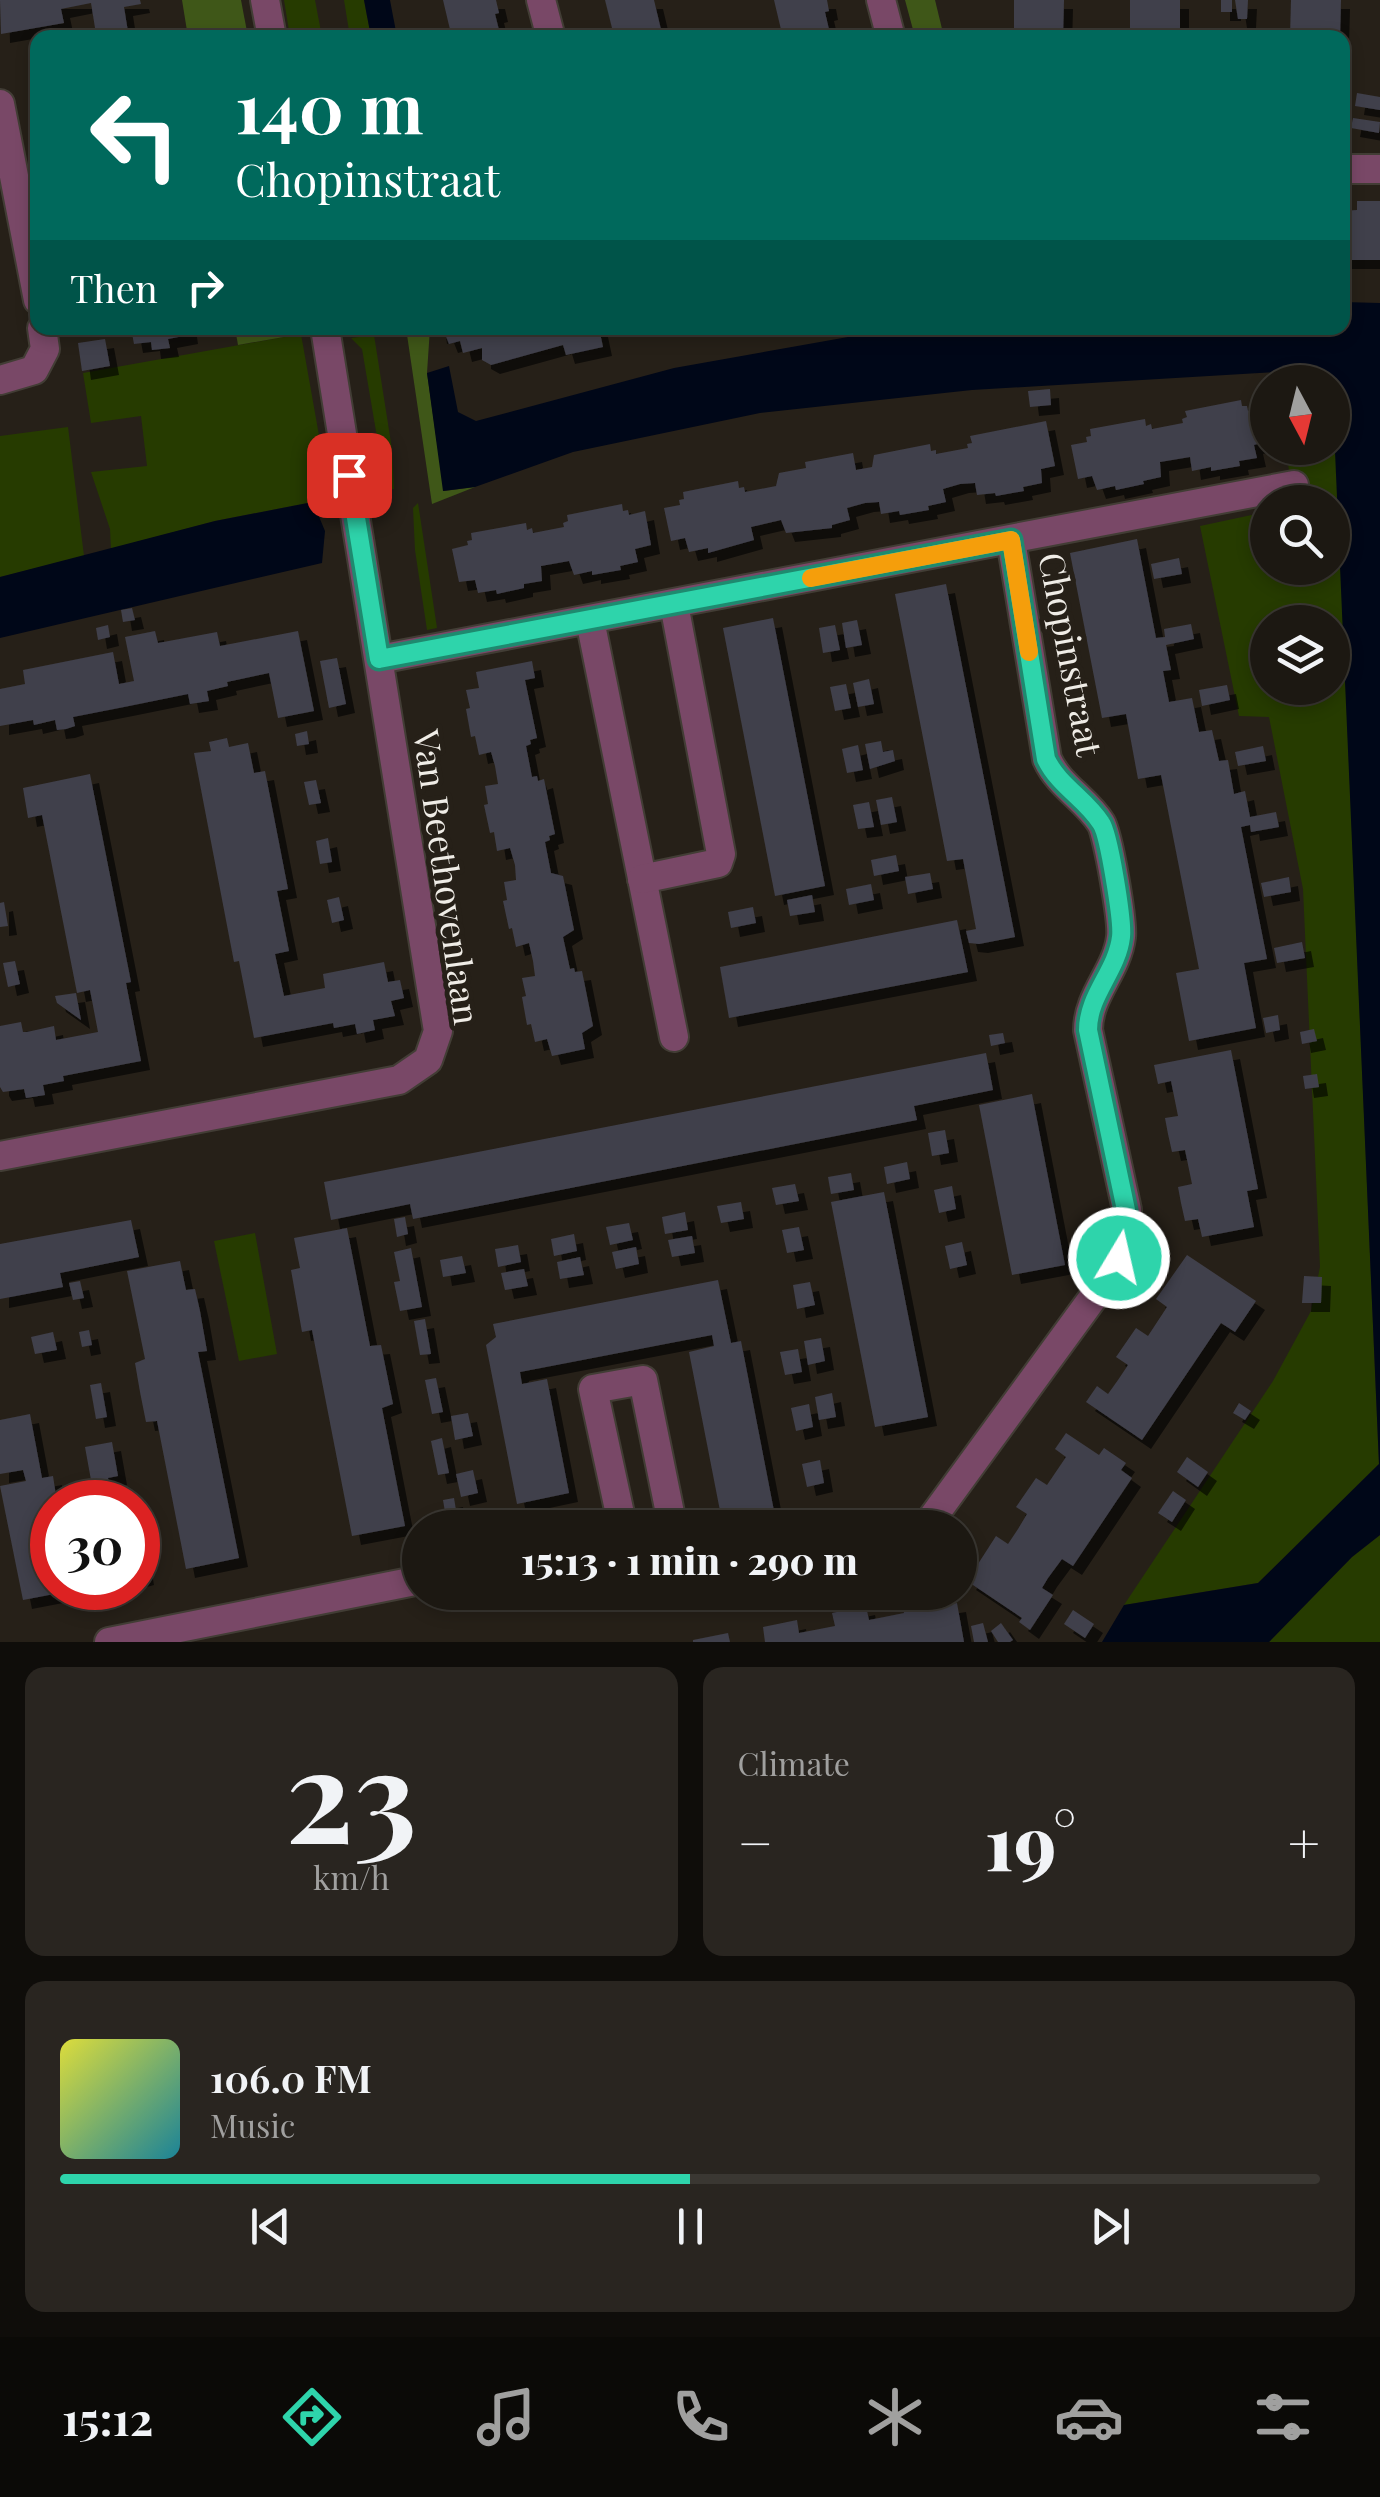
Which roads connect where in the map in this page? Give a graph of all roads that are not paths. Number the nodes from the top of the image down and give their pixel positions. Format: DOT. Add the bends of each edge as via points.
graph roads {
  1 [pos="265,0"];
  2 [pos="541,0"];
  3 [pos="882,0"];
  4 [pos="271,30"];
  5 [pos="549,30"];
  6 [pos="889,30"];
  7 [pos="0,104"];
  8 [pos="1350,170"];
  9 [pos="1380,170"];
  10 [pos="30,256"];
  11 [pos="43,335"];
  12 [pos="326,335"];
  13 [pos="0,380"];
  14 [pos="1250,494"];
  15 [pos="1011,540"];
  16 [pos="674,604"];
  17 [pos="590,620"];
  18 [pos="379,659"];
  19 [pos="642,879"];
  20 [pos="674,1038"];
  21 [pos="0,1156"];
  22 [pos="620,1510"];
  23 [pos="670,1510"];
  24 [pos="938,1510"];
  25 [pos="402,1584"];
  26 [pos="109,1642"];
  1 -- 4 [label="street"];
  2 -- 5 [label="street"];
  3 -- 6 [label="street"];
  7 -- 10 [label="street"];
  8 -- 9 [label="street"];
  11 -- 13 [label="street" via="45,349 34,370"];
  12 -- 18 [label="street, Van Beethovenlaan"];
  14 -- 15 [label="street, Chopinstraat"];
  15 -- 16 [label="street, Chopinstraat"];
  15 -- 24 [label="street, Chopinstraat" via="1046,759 1103,825 1122,922 1088,1030 1127,1229 1111,1273"];
  16 -- 17 [label="street, Chopinstraat"];
  16 -- 19 [label="street" via="722,854 718,863"];
  17 -- 18 [label="street, Chopinstraat"];
  17 -- 19 [label="street"];
  18 -- 21 [label="street, Van Beethovenlaan" via="438,1031 428,1060 399,1080"];
  19 -- 20 [label="street"];
  22 -- 23 [label="street" via="593,1389 643,1380"];
  25 -- 26 [label="street"];
}
